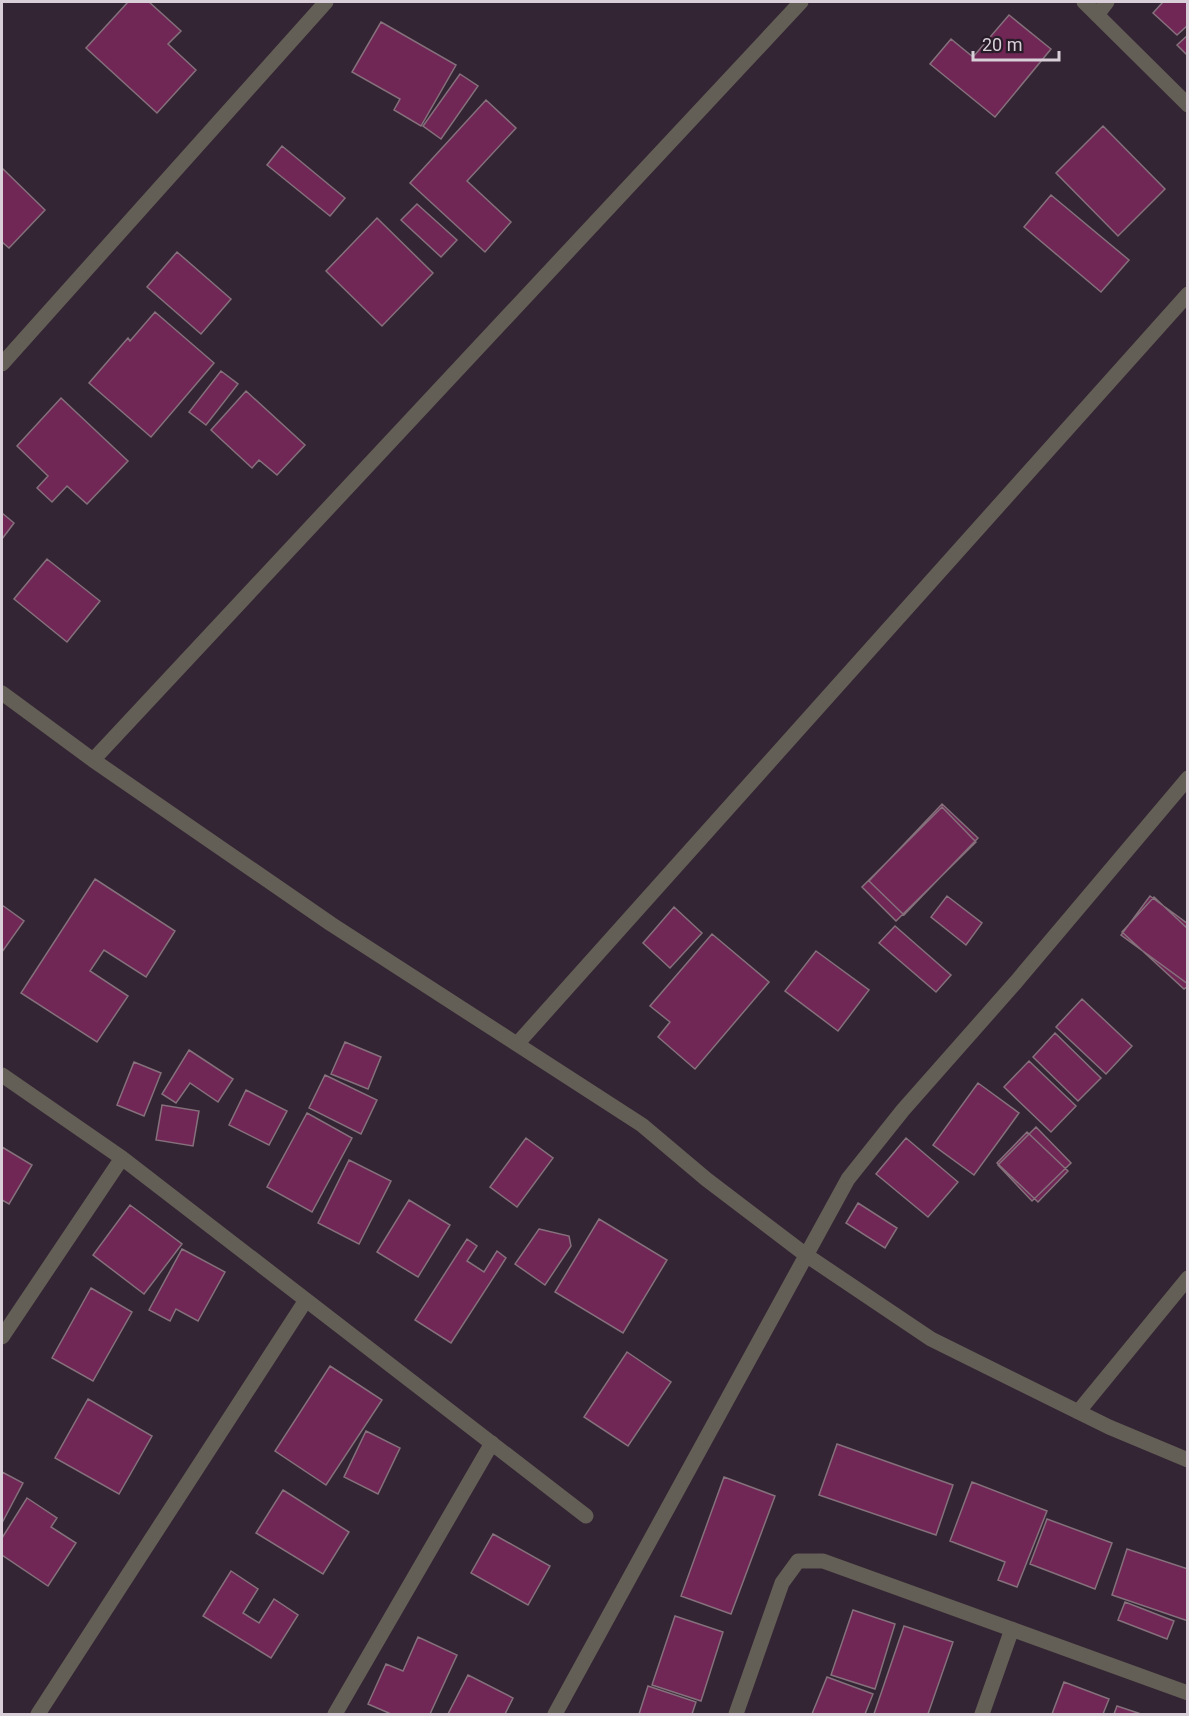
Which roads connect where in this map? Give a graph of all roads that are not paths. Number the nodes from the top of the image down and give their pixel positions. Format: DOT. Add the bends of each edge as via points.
graph roads {
  1 [pos="326,2"];
  2 [pos="801,2"];
  3 [pos="1084,2"];
  4 [pos="1107,2"];
  5 [pos="1097,15"];
  6 [pos="1188,105"];
  7 [pos="1188,294"];
  8 [pos="2,364"];
  9 [pos="2,693"];
  10 [pos="93,760"];
  11 [pos="1188,778"];
  12 [pos="517,1044"];
  13 [pos="2,1076"];
  14 [pos="122,1158"];
  15 [pos="806,1255"];
  16 [pos="1188,1278"];
  17 [pos="306,1300"];
  18 [pos="2,1338"];
  19 [pos="1078,1412"];
  20 [pos="492,1443"];
  21 [pos="1188,1460"];
  22 [pos="586,1516"];
  23 [pos="1012,1629"];
  24 [pos="1188,1693"];
  25 [pos="38,1714"];
  26 [pos="335,1714"];
  27 [pos="555,1714"];
  28 [pos="736,1714"];
  29 [pos="982,1714"];
  1 -- 8 [label="street"];
  2 -- 10 [label="street"];
  3 -- 5 [label="street"];
  4 -- 5 [label="street"];
  5 -- 6 [label="street"];
  7 -- 12 [label="street"];
  9 -- 10 [label="street"];
  10 -- 12 [label="street" via="331,924"];
  11 -- 15 [label="street" via="848,1179"];
  12 -- 15 [label="street" via="642,1125"];
  13 -- 14 [label="street"];
  14 -- 17 [label="street"];
  14 -- 18 [label="street"];
  15 -- 19 [label="street" via="930,1339"];
  15 -- 27 [label="street"];
  16 -- 19 [label="street"];
  17 -- 20 [label="street"];
  17 -- 25 [label="street"];
  19 -- 21 [label="street"];
  20 -- 22 [label="street"];
  20 -- 26 [label="street"];
  23 -- 24 [label="street"];
  23 -- 28 [label="street" via="823,1561 798,1561 782,1584"];
  23 -- 29 [label="street"];
}
